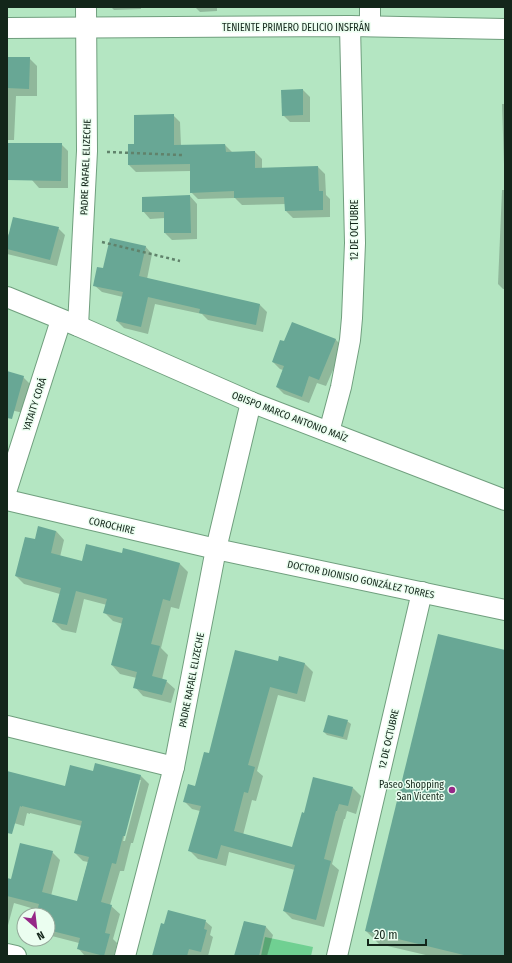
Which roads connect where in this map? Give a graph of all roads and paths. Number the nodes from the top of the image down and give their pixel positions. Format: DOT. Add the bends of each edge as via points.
graph roads {
  1 [pos="86,7"];
  2 [pos="370,17"];
  3 [pos="350,26"];
  4 [pos="7,28"];
  5 [pos="86,28"];
  6 [pos="505,29"];
  7 [pos="87,151"];
  8 [pos="182,155"];
  9 [pos="82,237"];
  10 [pos="180,260"];
  11 [pos="7,297"];
  12 [pos="69,323"];
  13 [pos="251,402"];
  14 [pos="329,432"];
  15 [pos="7,489"];
  16 [pos="7,500"];
  17 [pos="505,500"];
  18 [pos="216,549"];
  19 [pos="422,592"];
  20 [pos="505,610"];
  21 [pos="7,726"];
  22 [pos="174,767"];
  23 [pos="7,954"];
  24 [pos="16,956"];
  25 [pos="125,956"];
  26 [pos="337,956"];
  1 -- 5 [label="street, PADRE RAFAEL ELIZECHE"];
  2 -- 3 [label="street, TENIENTE PRIMERO DELICIO INSFRÁN"];
  2 -- 6 [label="street, TENIENTE PRIMERO DELICIO INSFRÁN"];
  3 -- 5 [label="street, TENIENTE PRIMERO DELICIO INSFRÁN"];
  3 -- 14 [label="street, 12 DE OCTUBRE" via="355,243 352,318 350,340"];
  4 -- 5 [label="street, TENIENTE PRIMERO DELICIO INSFRÁN"];
  5 -- 7 [label="street, PADRE RAFAEL ELIZECHE"];
  7 -- 8 [label="path"];
  7 -- 9 [label="street, PADRE RAFAEL ELIZECHE"];
  9 -- 10 [label="path"];
  9 -- 12 [label="street, PADRE RAFAEL ELIZECHE"];
  11 -- 12 [label="street, OBISPO MARCO ANTONIO MAÍZ"];
  12 -- 13 [label="street, OBISPO MARCO ANTONIO MAÍZ"];
  12 -- 15 [label="street, YATAITY CORÁ"];
  13 -- 14 [label="street, OBISPO MARCO ANTONIO MAÍZ"];
  13 -- 18 [label="street, PADRE RAFAEL ELIZECHE"];
  14 -- 17 [label="street, OBISPO MARCO ANTONIO MAÍZ"];
  16 -- 18 [label="street, COROCHIRE"];
  18 -- 19 [label="street, DOCTOR DIONISIO GONZÁLEZ TORRES"];
  18 -- 22 [label="street, PADRE RAFAEL ELIZECHE"];
  19 -- 20 [label="street, DOCTOR DIONISIO GONZÁLEZ TORRES"];
  19 -- 26 [label="street, 12 DE OCTUBRE"];
  21 -- 22 [label="street"];
  22 -- 25 [label="street, PADRE RAFAEL ELIZECHE"];
  23 -- 24 [label="street"];
}
